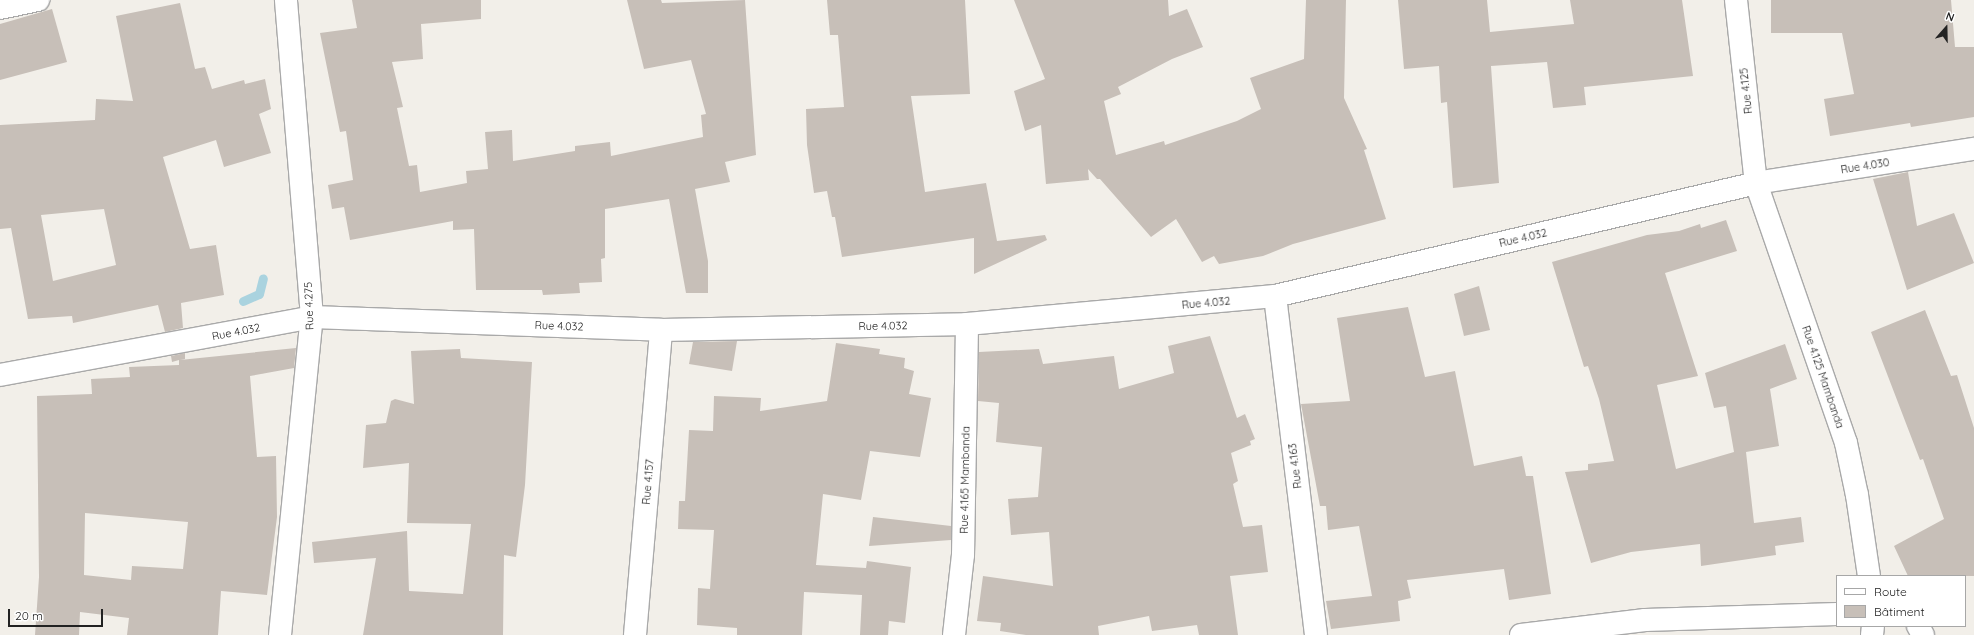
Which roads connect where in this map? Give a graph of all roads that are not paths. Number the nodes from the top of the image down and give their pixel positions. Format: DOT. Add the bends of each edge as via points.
graph roads {
  1 [pos="38,0"];
  2 [pos="286,0"];
  3 [pos="1736,0"];
  4 [pos="0,8"];
  5 [pos="1974,149"];
  6 [pos="1756,183"];
  7 [pos="1275,296"];
  8 [pos="312,318"];
  9 [pos="968,324"];
  10 [pos="661,330"];
  11 [pos="0,375"];
  12 [pos="1868,575"];
  13 [pos="1836,614"];
  14 [pos="280,635"];
  15 [pos="635,635"];
  16 [pos="954,635"];
  17 [pos="1316,635"];
  18 [pos="1521,635"];
  1 -- 4 [label="street"];
  2 -- 8 [label="street, Rue 4.275"];
  3 -- 6 [label="street, Rue 4.125"];
  5 -- 6 [label="street, Rue 4.030"];
  6 -- 7 [label="street, Rue 4.032"];
  6 -- 12 [label="street, Rue 4.125 Mambanda" via="1846,443 1857,495"];
  7 -- 9 [label="street, Rue 4.032"];
  7 -- 17 [label="street, Rue 4.163"];
  8 -- 10 [label="street, Rue 4.032"];
  8 -- 11 [label="street, Rue 4.032"];
  8 -- 14 [label="street, Rue 4.275"];
  9 -- 10 [label="street, Rue 4.032"];
  9 -- 16 [label="street, Rue 4.165 Mambanda" via="964,555"];
  10 -- 15 [label="street, Rue 4.157"];
  13 -- 18 [label="street" via="1645,620"];
}
